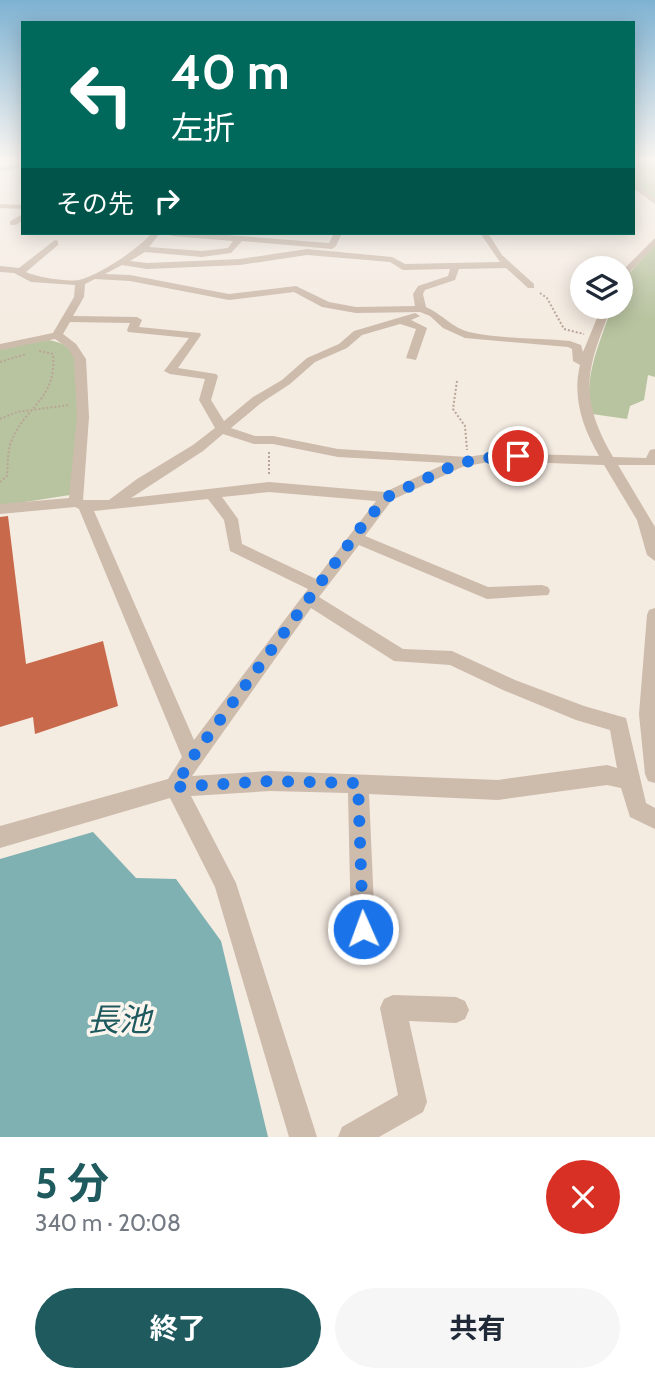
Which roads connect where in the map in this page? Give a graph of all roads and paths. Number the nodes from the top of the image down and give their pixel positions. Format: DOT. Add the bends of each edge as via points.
graph roads {
  1 [pos="21,217"];
  2 [pos="13,223"];
  3 [pos="154,235"];
  4 [pos="194,235"];
  5 [pos="337,235"];
  6 [pos="485,235"];
  7 [pos="272,237"];
  8 [pos="239,239"];
  9 [pos="655,241"];
  10 [pos="55,243"];
  11 [pos="143,249"];
  12 [pos="120,262"];
  13 [pos="456,264"];
  14 [pos="507,265"];
  15 [pos="633,265"];
  16 [pos="147,266"];
  17 [pos="0,269"];
  18 [pos="20,272"];
  19 [pos="93,276"];
  20 [pos="140,280"];
  21 [pos="80,284"];
  22 [pos="531,286"];
  23 [pos="421,309"];
  24 [pos="67,319"];
  25 [pos="602,319"];
  26 [pos="400,320"];
  27 [pos="57,335"];
  28 [pos="594,337"];
  29 [pos="0,347"];
  30 [pos="412,358"];
  31 [pos="0,362"];
  32 [pos="587,363"];
  33 [pos="457,381"];
  34 [pos="83,404"];
  35 [pos="33,410"];
  36 [pos="0,419"];
  37 [pos="222,429"];
  38 [pos="269,440"];
  39 [pos="655,453"];
  40 [pos="468,461"];
  41 [pos="608,461"];
  42 [pos="0,482"];
  43 [pos="269,487"];
  44 [pos="212,494"];
  45 [pos="387,497"];
  46 [pos="81,504"];
  47 [pos="112,505"];
  48 [pos="0,509"];
  49 [pos="354,537"];
  50 [pos="655,555"];
  51 [pos="542,591"];
  52 [pos="313,593"];
  53 [pos="655,615"];
  54 [pos="651,708"];
  55 [pos="192,758"];
  56 [pos="655,774"];
  57 [pos="629,781"];
  58 [pos="358,783"];
  59 [pos="175,787"];
  60 [pos="655,819"];
  61 [pos="0,836"];
  62 [pos="363,929"];
  63 [pos="456,1010"];
  64 [pos="303,1137"];
  65 [pos="352,1137"];
  1 -- 2 [label="street"];
  3 -- 11 [label="street"];
  4 -- 8 [label="street"];
  5 -- 7 [label="street" via="332,246"];
  6 -- 14 [label="street"];
  7 -- 8 [label="street"];
  8 -- 11 [label="street" via="231,250 202,254"];
  9 -- 15 [label="street"];
  10 -- 18 [label="street"];
  11 -- 12 [label="street"];
  12 -- 16 [label="street"];
  12 -- 19 [label="street"];
  13 -- 14 [label="street"];
  13 -- 16 [label="street" via="404,267 392,260 307,253 240,262"];
  13 -- 23 [label="street" via="452,278 421,288"];
  14 -- 22 [label="street"];
  16 -- 20 [label="street"];
  17 -- 18 [label="street"];
  18 -- 21 [label="street" via="31,279"];
  19 -- 20 [label="street"];
  19 -- 21 [label="street"];
  20 -- 23 [label="street" via="229,297 296,289 336,307"];
  21 -- 24 [label="street" via="79,297"];
  22 -- 28 [label="path" via="547,298 564,328"];
  23 -- 26 [label="street" via="419,315"];
  23 -- 32 [label="street" via="465,335 570,344 577,347 579,361"];
  24 -- 27 [label="street"];
  24 -- 37 [label="street" via="137,320 132,330 196,335 170,371 212,376 205,400"];
  25 -- 28 [label="street"];
  26 -- 30 [label="street" via="422,328"];
  26 -- 37 [label="street" via="358,333 343,346 311,360"];
  27 -- 29 [label="street"];
  27 -- 34 [label="street" via="80,359"];
  28 -- 32 [label="street"];
  31 -- 35 [label="path" via="35,350 53,354 56,368 50,392"];
  32 -- 41 [label="street" via="583,377 588,417"];
  33 -- 40 [label="path" via="453,409 465,426"];
  34 -- 35 [label="path"];
  34 -- 46 [label="street"];
  35 -- 36 [label="path"];
  35 -- 42 [label="path" via="11,441 7,476"];
  37 -- 38 [label="street"];
  37 -- 47 [label="street"];
  38 -- 40 [label="street" via="338,453"];
  38 -- 43 [label="path"];
  39 -- 41 [label="street" via="650,462"];
  40 -- 41 [label="street" via="518,456"];
  40 -- 45 [label="street"];
  41 -- 50 [label="street" via="644,516"];
  43 -- 44 [label="street"];
  43 -- 45 [label="street"];
  44 -- 47 [label="street"];
  44 -- 52 [label="street" via="230,519 235,547"];
  45 -- 49 [label="street"];
  46 -- 47 [label="street"];
  46 -- 48 [label="street"];
  46 -- 55 [label="street"];
  49 -- 51 [label="street" via="487,593"];
  49 -- 52 [label="street"];
  52 -- 55 [label="street"];
  52 -- 57 [label="street" via="400,656 452,657 521,690 619,724"];
  53 -- 54 [label="street"];
  54 -- 56 [label="street" via="648,735"];
  55 -- 59 [label="street"];
  57 -- 58 [label="street" via="607,775 498,790"];
  57 -- 60 [label="street" via="637,810"];
  58 -- 59 [label="street" via="270,781"];
  58 -- 62 [label="street"];
  59 -- 61 [label="street"];
  59 -- 64 [label="street" via="225,883"];
  63 -- 65 [label="street" via="393,1009 413,1102"];
}
